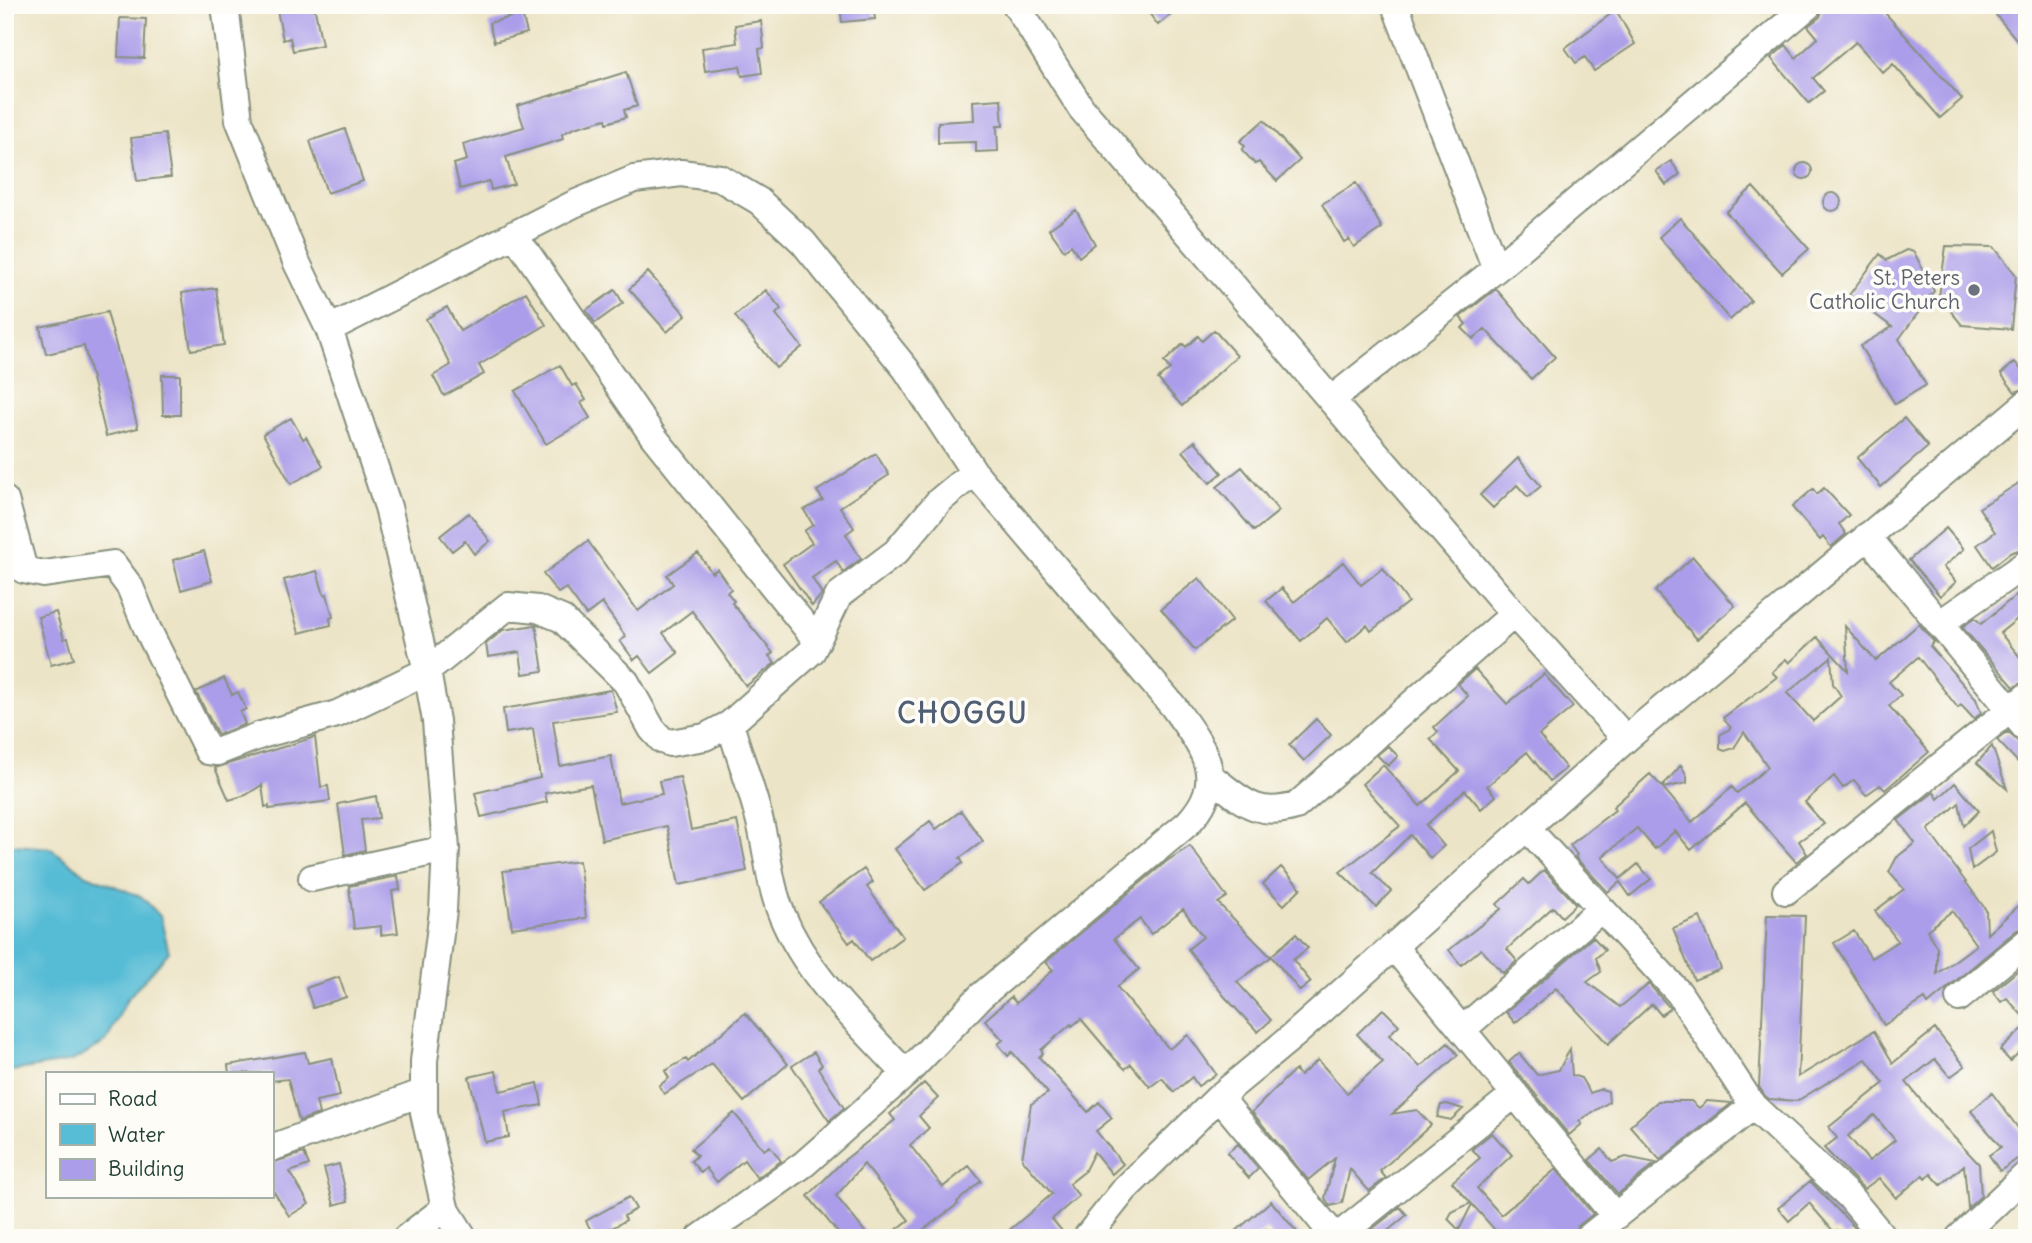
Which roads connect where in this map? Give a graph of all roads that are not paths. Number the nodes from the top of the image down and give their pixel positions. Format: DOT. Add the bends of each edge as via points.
graph roads {
  1 [pos="225,5"];
  2 [pos="1016,5"];
  3 [pos="1395,5"];
  4 [pos="1809,5"];
  5 [pos="514,234"];
  6 [pos="1496,269"];
  7 [pos="329,329"];
  8 [pos="1331,400"];
  9 [pos="2027,403"];
  10 [pos="974,472"];
  11 [pos="5,500"];
  12 [pos="1867,536"];
  13 [pos="2027,563"];
  14 [pos="1514,614"];
  15 [pos="1939,624"];
  16 [pos="817,641"];
  17 [pos="427,671"];
  18 [pos="2018,702"];
  19 [pos="730,724"];
  20 [pos="2027,730"];
  21 [pos="1626,739"];
  22 [pos="1211,777"];
  23 [pos="1527,828"];
  24 [pos="446,849"];
  25 [pos="312,878"];
  26 [pos="1786,891"];
  27 [pos="1600,910"];
  28 [pos="2027,942"];
  29 [pos="1394,947"];
  30 [pos="1959,999"];
  31 [pos="1462,1030"];
  32 [pos="906,1074"];
  33 [pos="424,1092"];
  34 [pos="1515,1094"];
  35 [pos="1219,1097"];
  36 [pos="1753,1106"];
  37 [pos="273,1147"];
  38 [pos="2027,1174"];
  39 [pos="445,1208"];
  40 [pos="1615,1216"];
  41 [pos="406,1238"];
  42 [pos="464,1238"];
  43 [pos="700,1238"];
  44 [pos="1086,1238"];
  45 [pos="1588,1238"];
  46 [pos="1884,1238"];
  47 [pos="1959,1238"];
  1 -- 7 [label="street" via="239,120"];
  2 -- 8 [label="street" via="1081,108"];
  3 -- 6 [label="street"];
  4 -- 6 [label="street"];
  5 -- 7 [label="street"];
  5 -- 10 [label="street" via="634,179 681,173 720,178 759,201 803,242 906,369"];
  5 -- 16 [label="street" via="653,436"];
  6 -- 8 [label="street"];
  7 -- 17 [label="street" via="388,507"];
  8 -- 14 [label="street"];
  9 -- 12 [label="street"];
  10 -- 16 [label="street" via="939,500 896,552 839,595"];
  10 -- 22 [label="street" via="1173,706 1200,745"];
  11 -- 17 [label="street" via="24,570 44,574 113,564 130,587 208,751 337,714"];
  12 -- 15 [label="street"];
  12 -- 21 [label="street"];
  13 -- 15 [label="street"];
  14 -- 21 [label="street"];
  14 -- 22 [label="street" via="1296,806 1275,812 1256,810"];
  15 -- 18 [label="street"];
  16 -- 19 [label="street" via="813,652"];
  17 -- 19 [label="street" via="508,606 538,609 562,619 612,667 662,740 695,740"];
  17 -- 24 [label="street" via="436,722"];
  18 -- 20 [label="street"];
  18 -- 26 [label="street"];
  19 -- 32 [label="street" via="783,917 834,997"];
  21 -- 23 [label="street"];
  22 -- 32 [label="street" via="1204,806 1188,823 981,996"];
  23 -- 27 [label="street"];
  23 -- 29 [label="street"];
  24 -- 25 [label="street"];
  24 -- 33 [label="street"];
  27 -- 31 [label="street"];
  27 -- 36 [label="street" via="1679,993"];
  28 -- 30 [label="street"];
  29 -- 31 [label="street"];
  29 -- 35 [label="street"];
  31 -- 34 [label="street"];
  32 -- 43 [label="street" via="804,1164"];
  33 -- 37 [label="street"];
  33 -- 39 [label="street" via="424,1113"];
  34 -- 35 [label="street" via="1336,1238"];
  34 -- 40 [label="street"];
  35 -- 44 [label="street" via="1125,1189"];
  36 -- 40 [label="street"];
  36 -- 46 [label="street" via="1849,1196"];
  38 -- 47 [label="street"];
  39 -- 41 [label="street"];
  39 -- 42 [label="street"];
  40 -- 45 [label="street"];
}
